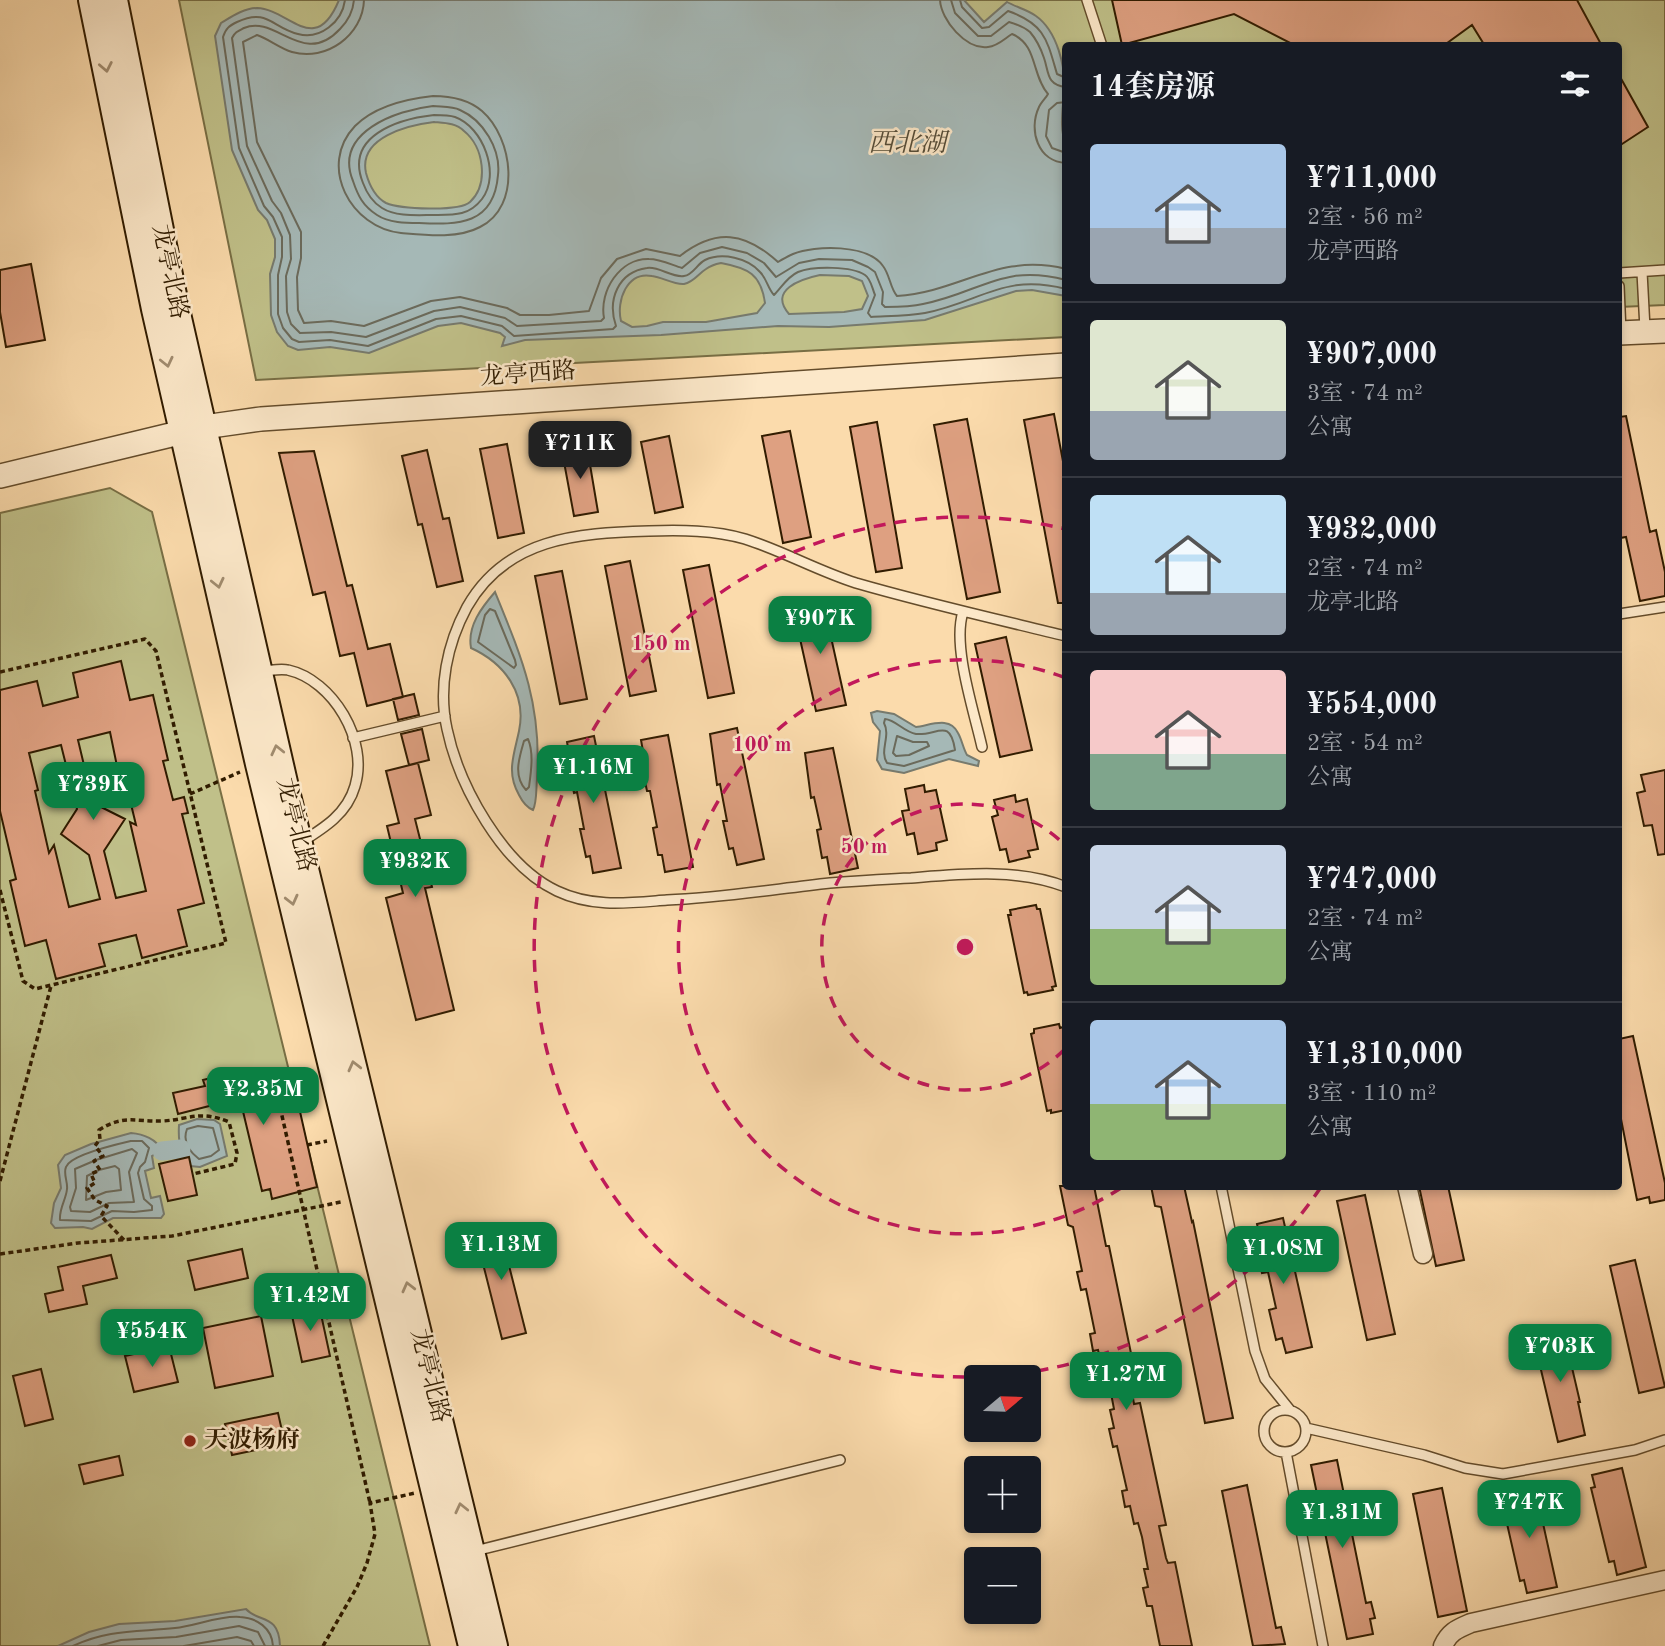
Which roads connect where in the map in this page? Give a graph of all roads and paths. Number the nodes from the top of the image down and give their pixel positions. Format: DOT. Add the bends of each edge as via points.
graph roads {
  1 [pos="92,0"];
  2 [pos="114,0"];
  3 [pos="1087,0"];
  4 [pos="1101,42"];
  5 [pos="1665,271"];
  6 [pos="1642,272"];
  7 [pos="1622,273"];
  8 [pos="1655,331"];
  9 [pos="1622,333"];
  10 [pos="1062,365"];
  11 [pos="194,429"];
  12 [pos="0,477"];
  13 [pos="1665,607"];
  14 [pos="963,612"];
  15 [pos="1622,614"];
  16 [pos="1062,635"];
  17 [pos="259,671"];
  18 [pos="0,672"];
  19 [pos="445,716"];
  20 [pos="353,738"];
  21 [pos="982,747"];
  22 [pos="259,764"];
  23 [pos="190,794"];
  24 [pos="299,843"];
  25 [pos="1062,885"];
  26 [pos="0,890"];
  27 [pos="51,986"];
  28 [pos="279,1107"];
  29 [pos="192,1174"];
  30 [pos="0,1181"];
  31 [pos="1221,1190"];
  32 [pos="1408,1190"];
  33 [pos="363,1196"];
  34 [pos="304,1210"];
  35 [pos="124,1240"];
  36 [pos="0,1254"];
  37 [pos="1423,1254"];
  38 [pos="1290,1410"];
  39 [pos="1306,1428"];
  40 [pos="1665,1440"];
  41 [pos="1286,1452"];
  42 [pos="840,1460"];
  43 [pos="435,1488"];
  44 [pos="370,1503"];
  45 [pos="471,1552"];
  46 [pos="1665,1580"];
  47 [pos="323,1646"];
  48 [pos="472,1646"];
  49 [pos="494,1646"];
  50 [pos="1323,1646"];
  51 [pos="1443,1646"];
  1 -- 11 [label="main road, 龙亭北路, one-way" via="155,309"];
  2 -- 11 [label="main road, 龙亭北路" via="175,305"];
  3 -- 4 [label="lane"];
  5 -- 6 [label="lane"];
  6 -- 7 [label="lane"];
  6 -- 8 [label="lane"];
  8 -- 9 [label="street"];
  10 -- 11 [label="street, 龙亭西路" via="274,418"];
  11 -- 12 [label="street, 龙亭西路"];
  11 -- 17 [label="main road, 龙亭北路"];
  11 -- 22 [label="main road, 龙亭北路, one-way"];
  13 -- 15 [label="lane"];
  14 -- 16 [label="lane"];
  14 -- 19 [label="lane" via="851,581 745,539 715,532 570,536 512,559 477,589 444,671"];
  14 -- 21 [label="lane" via="960,646"];
  17 -- 20 [label="lane" via="287,670 311,679 340,708"];
  24 -- 17 [label="main road, 龙亭北路, one-way"];
  18 -- 23 [label="path" via="145,639 156,651"];
  19 -- 20 [label="lane"];
  19 -- 25 [label="lane" via="455,757 491,832 527,873 556,891 587,901 611,904 723,897 829,883 959,874 1044,878"];
  20 -- 24 [label="lane" via="357,772 344,808 328,826"];
  22 -- 23 [label="path"];
  22 -- 33 [label="main road, 龙亭北路, one-way"];
  23 -- 27 [label="path" via="226,943"];
  45 -- 24 [label="main road, 龙亭北路, one-way"];
  26 -- 27 [label="path" via="23,981 35,989"];
  27 -- 30 [label="path"];
  28 -- 34 [label="path"];
  29 -- 35 [label="path" via="235,1164 237,1153 229,1122 213,1115 161,1121 120,1119 99,1130 95,1146 103,1156 94,1161 100,1170 91,1174 95,1183 87,1188 95,1200 107,1206 101,1216"];
  31 -- 38 [label="lane" via="1255,1351 1265,1379"];
  32 -- 37 [label="street"];
  33 -- 34 [label="path"];
  33 -- 43 [label="main road, 龙亭北路"];
  34 -- 35 [label="path" via="172,1236"];
  34 -- 44 [label="path"];
  35 -- 36 [label="path"];
  38 -- 39 [label="lane"];
  38 -- 41 [label="lane" via="1274,1413 1264,1427 1269,1444"];
  39 -- 40 [label="lane" via="1503,1474 1635,1450"];
  39 -- 41 [label="lane" via="1302,1444"];
  41 -- 50 [label="lane"];
  42 -- 45 [label="lane"];
  43 -- 44 [label="path"];
  43 -- 48 [label="main road, 龙亭北路"];
  44 -- 47 [label="path" via="376,1534 367,1563"];
  45 -- 49 [label="main road, 龙亭北路"];
  46 -- 51 [label="street" via="1471,1623 1455,1630"];
}
